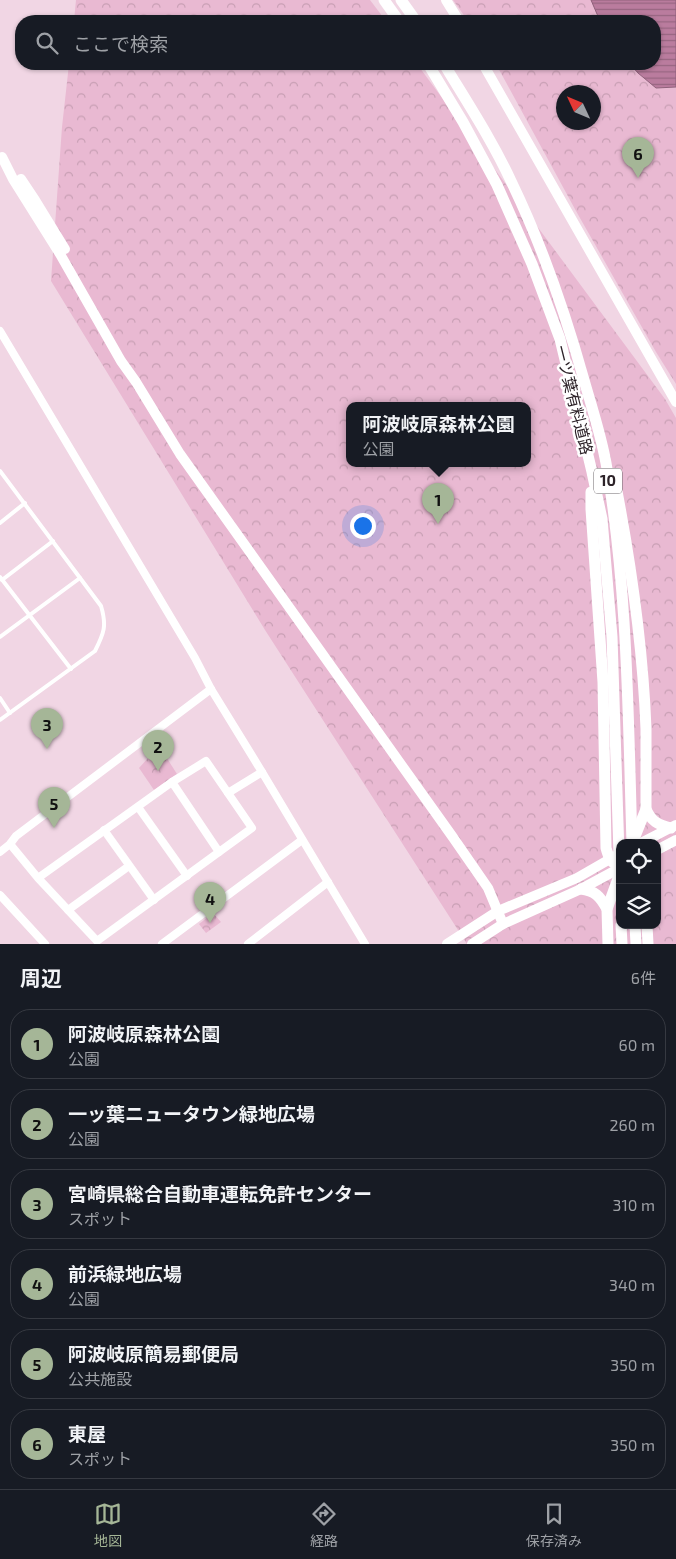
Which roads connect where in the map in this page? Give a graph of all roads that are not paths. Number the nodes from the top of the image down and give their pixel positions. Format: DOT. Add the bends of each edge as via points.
graph roads {
  1 [pos="384,0"];
  2 [pos="400,0"];
  3 [pos="446,0"];
  4 [pos="395,15"];
  5 [pos="411,15"];
  6 [pos="455,15"];
  7 [pos="432,70"];
  8 [pos="448,70"];
  9 [pos="486,70"];
  10 [pos="1,155"];
  11 [pos="0,331"];
  12 [pos="676,402"];
  13 [pos="606,462"];
  14 [pos="0,471"];
  15 [pos="592,472"];
  16 [pos="25,504"];
  17 [pos="0,523"];
  18 [pos="53,541"];
  19 [pos="80,578"];
  20 [pos="1,579"];
  21 [pos="30,615"];
  22 [pos="0,637"];
  23 [pos="70,669"];
  24 [pos="210,689"];
  25 [pos="0,698"];
  26 [pos="10,713"];
  27 [pos="0,720"];
  28 [pos="262,772"];
  29 [pos="172,782"];
  30 [pos="228,793"];
  31 [pos="138,808"];
  32 [pos="646,809"];
  33 [pos="673,827"];
  34 [pos="104,830"];
  35 [pos="619,839"];
  36 [pos="632,839"];
  37 [pos="634,839"];
  38 [pos="649,839"];
  39 [pos="302,840"];
  40 [pos="676,840"];
  41 [pos="10,844"];
  42 [pos="661,848"];
  43 [pos="0,852"];
  44 [pos="219,852"];
  45 [pos="614,856"];
  46 [pos="129,866"];
  47 [pos="616,869"];
  48 [pos="187,876"];
  49 [pos="38,878"];
  50 [pos="328,882"];
  51 [pos="616,884"];
  52 [pos="580,889"];
  53 [pos="0,895"];
  54 [pos="154,900"];
  55 [pos="607,909"];
  56 [pos="68,910"];
  57 [pos="498,911"];
  58 [pos="504,924"];
  59 [pos="621,929"];
  60 [pos="635,929"];
  61 [pos="648,929"];
  62 [pos="45,944"];
  63 [pos="162,944"];
  64 [pos="248,944"];
  65 [pos="365,944"];
  66 [pos="447,944"];
  67 [pos="472,944"];
  68 [pos="608,944"];
  69 [pos="622,944"];
  70 [pos="636,944"];
  71 [pos="648,944"];
  1 -- 4 [label="main road"];
  2 -- 5 [label="main road"];
  3 -- 6 [label="street"];
  7 -- 15 [label="main road, 一ツ葉有料道路 / 10" via="497,185 532,264 560,339"];
  8 -- 13 [label="main road, 一ツ葉有料道路 / 10" via="511,180 546,262 571,332"];
  9 -- 12 [label="street"];
  10 -- 57 [label="street" via="16,172 62,244 128,360 136,382 180,454 412,778 488,888"];
  11 -- 24 [label="street" via="195,658"];
  13 -- 32 [label="main road" via="616,481 639,642 646,728"];
  13 -- 36 [label="main road, 一ツ葉有料道路 / 10" via="625,634"];
  14 -- 16 [label="lane"];
  15 -- 35 [label="main road, 一ツ葉有料道路 / 10" via="602,519 612,637"];
  15 -- 45 [label="main road" via="591,509 603,682 606,848"];
  16 -- 17 [label="lane"];
  16 -- 18 [label="lane"];
  18 -- 19 [label="lane"];
  18 -- 20 [label="lane"];
  19 -- 21 [label="lane"];
  19 -- 23 [label="lane" via="102,606 105,622 95,651"];
  20 -- 21 [label="lane"];
  21 -- 22 [label="lane"];
  21 -- 23 [label="lane"];
  23 -- 26 [label="lane"];
  24 -- 28 [label="street"];
  24 -- 41 [label="street" via="16,836"];
  25 -- 26 [label="lane"];
  26 -- 27 [label="lane"];
  28 -- 30 [label="street"];
  28 -- 39 [label="street"];
  29 -- 30 [label="street" via="206,761"];
  29 -- 31 [label="street"];
  29 -- 44 [label="street"];
  30 -- 44 [label="street" via="252,828"];
  31 -- 34 [label="street"];
  31 -- 48 [label="street"];
  32 -- 33 [label="main road" via="654,822"];
  32 -- 37 [label="main road"];
  33 -- 38 [label="street"];
  34 -- 46 [label="street"];
  34 -- 49 [label="street"];
  39 -- 50 [label="street"];
  39 -- 63 [label="street"];
  40 -- 42 [label="street"];
  41 -- 43 [label="street"];
  41 -- 49 [label="street"];
  44 -- 48 [label="street"];
  45 -- 57 [label="street" via="577,878"];
  46 -- 54 [label="street"];
  46 -- 56 [label="street"];
  47 -- 52 [label="street"];
  48 -- 54 [label="street"];
  49 -- 56 [label="street"];
  50 -- 64 [label="street"];
  50 -- 65 [label="street"];
  51 -- 55 [label="main road"];
  52 -- 55 [label="main road" via="596,893"];
  52 -- 58 [label="street"];
  53 -- 62 [label="street"];
  54 -- 56 [label="street" via="97,941"];
  55 -- 68 [label="main road"];
  57 -- 58 [label="street"];
  57 -- 66 [label="street"];
  58 -- 67 [label="street"];
  59 -- 69 [label="main road"];
  60 -- 70 [label="main road"];
  61 -- 71 [label="main road"];
}
